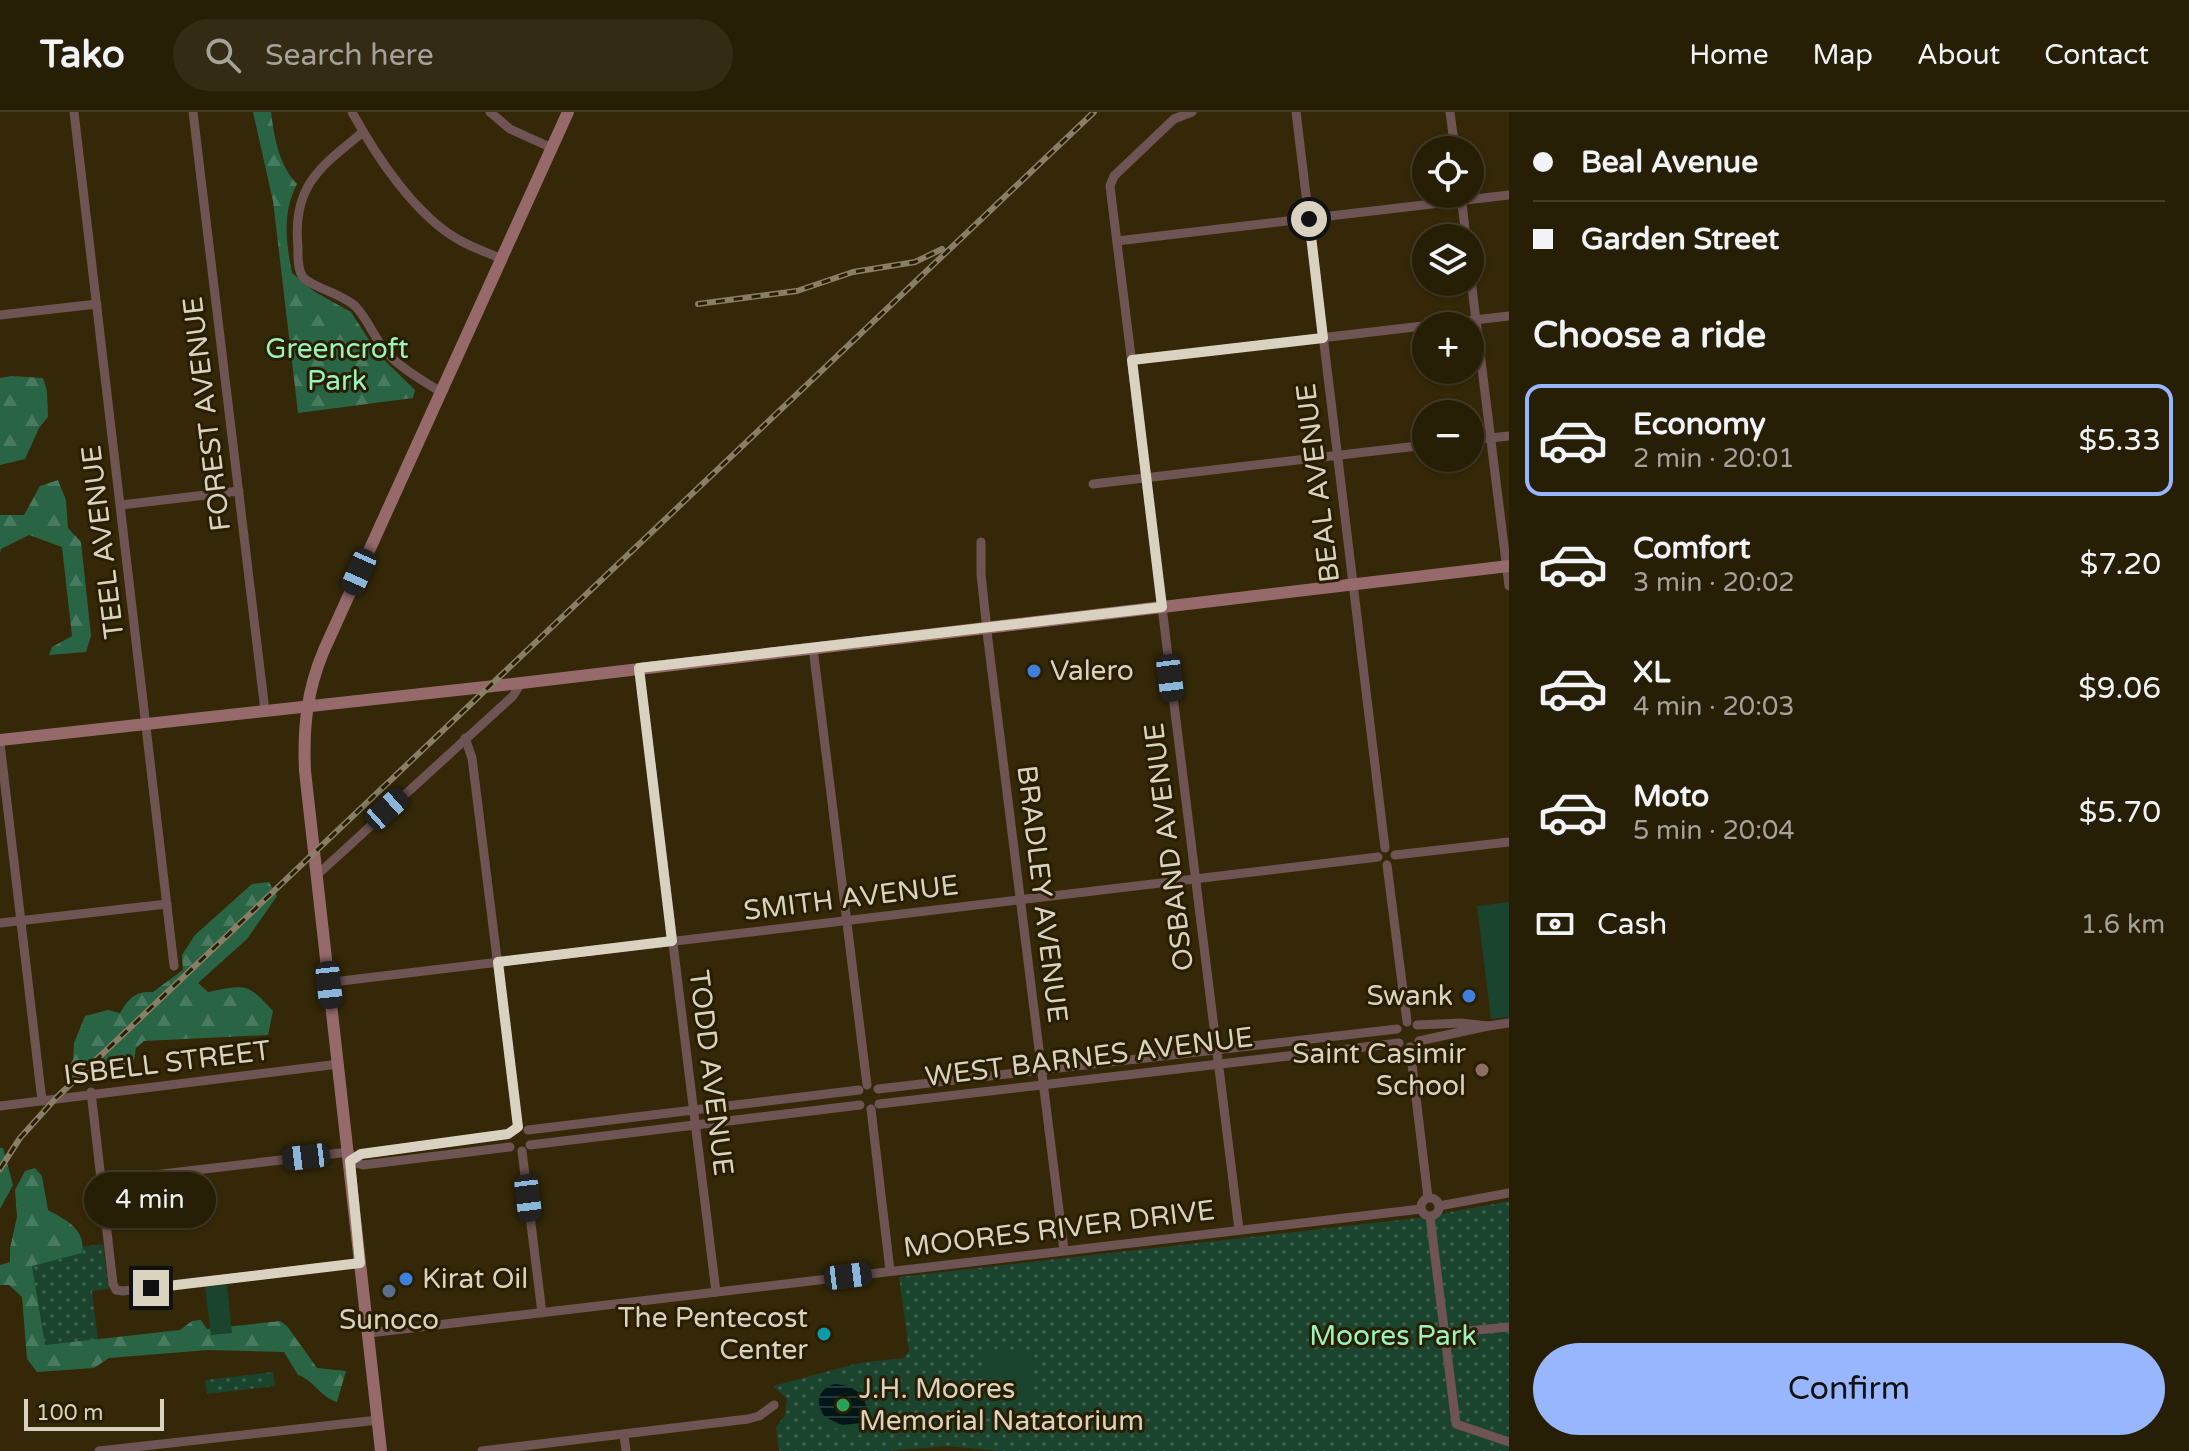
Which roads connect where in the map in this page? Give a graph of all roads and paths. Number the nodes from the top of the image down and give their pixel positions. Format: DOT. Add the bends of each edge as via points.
graph roads {
  1 [pos="74,112"];
  2 [pos="193,112"];
  3 [pos="352,112"];
  4 [pos="490,112"];
  5 [pos="568,112"];
  6 [pos="1190,112"];
  7 [pos="1296,112"];
  8 [pos="1450,112"];
  9 [pos="363,132"];
  10 [pos="1453,136"];
  11 [pos="552,148"];
  12 [pos="1509,195"];
  13 [pos="1484,196"];
  14 [pos="1412,204"];
  15 [pos="1309,219"];
  16 [pos="1117,241"];
  17 [pos="502,259"];
  18 [pos="97,304"];
  19 [pos="0,315"];
  20 [pos="1509,316"];
  21 [pos="1484,319"];
  22 [pos="1412,328"];
  23 [pos="1323,338"];
  24 [pos="1132,360"];
  25 [pos="1484,384"];
  26 [pos="441,392"];
  27 [pos="1509,436"];
  28 [pos="1490,438"];
  29 [pos="1484,439"];
  30 [pos="1412,447"];
  31 [pos="1337,456"];
  32 [pos="1145,479"];
  33 [pos="1093,484"];
  34 [pos="239,491"];
  35 [pos="121,505"];
  36 [pos="981,542"];
  37 [pos="1508,566"];
  38 [pos="1352,583"];
  39 [pos="1509,586"];
  40 [pos="1162,607"];
  41 [pos="987,627"];
  42 [pos="813,648"];
  43 [pos="639,668"];
  44 [pos="521,683"];
  45 [pos="306,707"];
  46 [pos="265,711"];
  47 [pos="147,723"];
  48 [pos="465,738"];
  49 [pos="0,742"];
  50 [pos="1509,842"];
  51 [pos="1385,848"];
  52 [pos="1395,855"];
  53 [pos="1378,857"];
  54 [pos="1387,865"];
  55 [pos="317,875"];
  56 [pos="1195,880"];
  57 [pos="1021,900"];
  58 [pos="167,904"];
  59 [pos="21,921"];
  60 [pos="847,921"];
  61 [pos="0,923"];
  62 [pos="672,941"];
  63 [pos="498,962"];
  64 [pos="174,966"];
  65 [pos="329,985"];
  66 [pos="1509,1023"];
  67 [pos="1412,1024"];
  68 [pos="1488,1026"];
  69 [pos="1397,1029"];
  70 [pos="1399,1043"];
  71 [pos="1415,1044"];
  72 [pos="1216,1049"];
  73 [pos="339,1064"];
  74 [pos="1218,1064"];
  75 [pos="1042,1070"];
  76 [pos="1044,1085"];
  77 [pos="863,1088"];
  78 [pos="878,1089"];
  79 [pos="91,1092"];
  80 [pos="42,1101"];
  81 [pos="860,1105"];
  82 [pos="0,1106"];
  83 [pos="875,1106"];
  84 [pos="693,1110"];
  85 [pos="695,1125"];
  86 [pos="523,1128"];
  87 [pos="508,1134"];
  88 [pos="510,1147"];
  89 [pos="526,1148"];
  90 [pos="349,1156"];
  91 [pos="102,1181"];
  92 [pos="1509,1193"];
  93 [pos="1428,1198"];
  94 [pos="1439,1206"];
  95 [pos="1421,1209"];
  96 [pos="1430,1217"];
  97 [pos="1239,1230"];
  98 [pos="1064,1250"];
  99 [pos="360,1263"];
  100 [pos="890,1271"];
  101 [pos="716,1292"];
  102 [pos="542,1313"];
  103 [pos="1509,1327"];
  104 [pos="369,1333"];
  105 [pos="1445,1333"];
  106 [pos="774,1405"];
  107 [pos="378,1420"];
  108 [pos="624,1434"];
  109 [pos="1509,1442"];
  110 [pos="99,1451"];
  111 [pos="381,1451"];
  112 [pos="482,1451"];
  113 [pos="626,1451"];
  1 -- 18 [label="street, TEEL AVENUE"];
  2 -- 34 [label="street, FOREST AVENUE"];
  3 -- 9 [label="street"];
  4 -- 11 [label="street" via="510,129"];
  5 -- 11 [label="street"];
  6 -- 16 [label="street, OSBAND AVENUE" via="1174,119 1112,180"];
  7 -- 15 [label="street, BEAL AVENUE"];
  8 -- 10 [label="street"];
  9 -- 17 [label="street" via="389,171 437,224"];
  9 -- 26 [label="street" via="319,170 303,194 296,224 299,267 303,277 354,305 392,358"];
  11 -- 17 [label="street"];
  12 -- 13 [label="street"];
  14 -- 15 [label="street"];
  15 -- 16 [label="street"];
  15 -- 23 [label="street, BEAL AVENUE"];
  16 -- 24 [label="street, OSBAND AVENUE"];
  17 -- 26 [label="street"];
  18 -- 19 [label="street"];
  18 -- 35 [label="street, TEEL AVENUE"];
  20 -- 21 [label="street"];
  22 -- 23 [label="street"];
  23 -- 24 [label="street"];
  23 -- 31 [label="street, BEAL AVENUE"];
  24 -- 32 [label="street, OSBAND AVENUE"];
  25 -- 28 [label="street"];
  26 -- 45 [label="street" via="316,668"];
  27 -- 28 [label="street"];
  28 -- 29 [label="street"];
  28 -- 37 [label="street"];
  30 -- 31 [label="street"];
  31 -- 32 [label="street"];
  31 -- 38 [label="street, BEAL AVENUE"];
  32 -- 33 [label="street"];
  32 -- 40 [label="street, OSBAND AVENUE"];
  34 -- 35 [label="street"];
  34 -- 46 [label="street, FOREST AVENUE"];
  35 -- 47 [label="street, TEEL AVENUE"];
  36 -- 41 [label="street, BRADLEY AVENUE"];
  37 -- 38 [label="street"];
  37 -- 39 [label="street"];
  38 -- 40 [label="street"];
  38 -- 51 [label="street, BEAL AVENUE"];
  40 -- 41 [label="street"];
  40 -- 56 [label="street, OSBAND AVENUE"];
  41 -- 42 [label="street"];
  41 -- 57 [label="street, BRADLEY AVENUE"];
  42 -- 43 [label="street"];
  42 -- 60 [label="street"];
  43 -- 44 [label="street"];
  43 -- 62 [label="street, TODD AVENUE"];
  44 -- 45 [label="street"];
  44 -- 48 [label="street"];
  45 -- 46 [label="street"];
  45 -- 55 [label="street" via="304,765"];
  46 -- 47 [label="street"];
  47 -- 49 [label="street"];
  47 -- 58 [label="street, TEEL AVENUE"];
  48 -- 55 [label="street"];
  48 -- 63 [label="street" via="472,758"];
  49 -- 59 [label="street"];
  50 -- 52 [label="street"];
  51 -- 52 [label="street"];
  51 -- 53 [label="street"];
  52 -- 54 [label="street"];
  53 -- 54 [label="street"];
  53 -- 56 [label="street, SMITH AVENUE"];
  54 -- 67 [label="street"];
  55 -- 65 [label="street"];
  56 -- 57 [label="street, SMITH AVENUE"];
  56 -- 72 [label="street, OSBAND AVENUE"];
  57 -- 60 [label="street, SMITH AVENUE"];
  57 -- 75 [label="street, BRADLEY AVENUE"];
  58 -- 59 [label="street"];
  58 -- 64 [label="street, TEEL AVENUE"];
  59 -- 61 [label="street"];
  59 -- 80 [label="street"];
  60 -- 62 [label="street, SMITH AVENUE"];
  60 -- 77 [label="street"];
  62 -- 63 [label="street, SMITH AVENUE"];
  62 -- 84 [label="street, TODD AVENUE"];
  63 -- 65 [label="street, SMITH AVENUE"];
  63 -- 86 [label="street"];
  65 -- 73 [label="street"];
  66 -- 68 [label="street"];
  67 -- 68 [label="street"];
  67 -- 69 [label="street"];
  67 -- 71 [label="street" via="1421,1034"];
  68 -- 71 [label="street"];
  69 -- 70 [label="street"];
  69 -- 72 [label="street, WEST BARNES AVENUE"];
  70 -- 71 [label="street"];
  70 -- 74 [label="street, WEST BARNES AVENUE"];
  71 -- 93 [label="street"];
  72 -- 74 [label="street, OSBAND AVENUE"];
  72 -- 75 [label="street, WEST BARNES AVENUE"];
  73 -- 79 [label="street, ISBELL STREET"];
  73 -- 90 [label="street"];
  74 -- 76 [label="street, WEST BARNES AVENUE"];
  74 -- 97 [label="street, OSBAND AVENUE"];
  75 -- 76 [label="street, BRADLEY AVENUE"];
  75 -- 78 [label="street, WEST BARNES AVENUE"];
  76 -- 83 [label="street, WEST BARNES AVENUE"];
  76 -- 98 [label="street, BRADLEY AVENUE"];
  77 -- 78 [label="street"];
  77 -- 81 [label="street" via="857,1098"];
  77 -- 84 [label="street"];
  78 -- 83 [label="street" via="881,1098"];
  79 -- 80 [label="street, ISBELL STREET"];
  79 -- 91 [label="street"];
  80 -- 82 [label="street, ISBELL STREET"];
  81 -- 83 [label="street"];
  81 -- 85 [label="street"];
  83 -- 100 [label="street"];
  84 -- 85 [label="street, TODD AVENUE"];
  84 -- 86 [label="street"];
  85 -- 89 [label="street"];
  85 -- 101 [label="street, TODD AVENUE"];
  86 -- 87 [label="street"];
  86 -- 89 [label="street" via="532,1137"];
  87 -- 88 [label="street"];
  87 -- 90 [label="street"];
  88 -- 89 [label="street"];
  88 -- 90 [label="street" via="363,1165"];
  89 -- 102 [label="street"];
  90 -- 91 [label="street"];
  90 -- 99 [label="street"];
  91 -- 99 [label="street" via="116,1290"];
  92 -- 94 [label="street"];
  93 -- 94 [label="street"];
  93 -- 95 [label="street"];
  94 -- 96 [label="street"];
  95 -- 96 [label="street"];
  95 -- 97 [label="street, MOORES RIVER DRIVE"];
  96 -- 105 [label="street"];
  97 -- 98 [label="street, MOORES RIVER DRIVE"];
  98 -- 100 [label="street, MOORES RIVER DRIVE"];
  99 -- 104 [label="street"];
  100 -- 101 [label="street, MOORES RIVER DRIVE"];
  101 -- 102 [label="street, MOORES RIVER DRIVE"];
  102 -- 104 [label="street, MOORES RIVER DRIVE"];
  103 -- 105 [label="street"];
  104 -- 107 [label="street"];
  105 -- 109 [label="street" via="1456,1424"];
  106 -- 108 [label="street" via="748,1419"];
  107 -- 110 [label="street"];
  107 -- 111 [label="street"];
  108 -- 112 [label="street"];
  108 -- 113 [label="street"];
}
